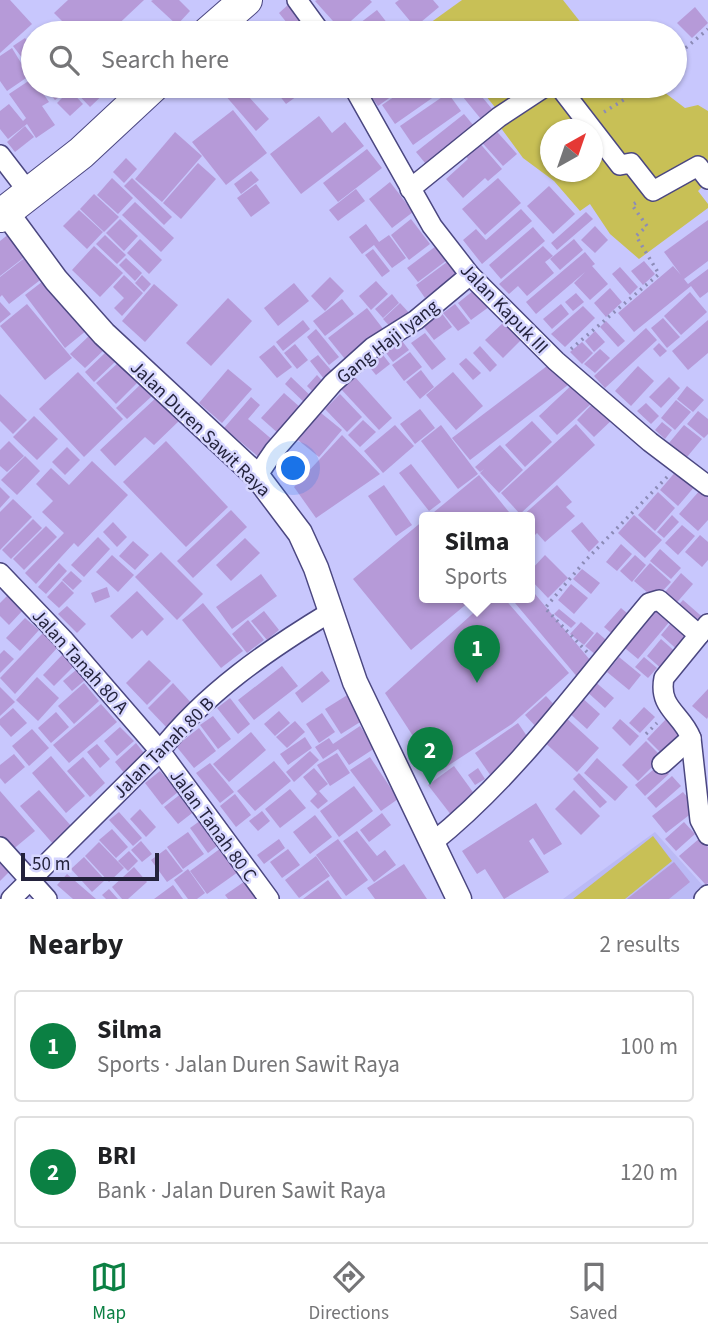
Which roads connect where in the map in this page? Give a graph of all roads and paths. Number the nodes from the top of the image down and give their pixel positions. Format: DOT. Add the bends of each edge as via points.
graph roads {
  1 [pos="246,0"];
  2 [pos="297,0"];
  3 [pos="222,21"];
  4 [pos="312,21"];
  5 [pos="708,29"];
  6 [pos="687,47"];
  7 [pos="140,98"];
  8 [pos="361,98"];
  9 [pos="528,98"];
  10 [pos="568,98"];
  11 [pos="626,98"];
  12 [pos="585,119"];
  13 [pos="592,119"];
  14 [pos="603,143"];
  15 [pos="0,155"];
  16 [pos="708,179"];
  17 [pos="410,189"];
  18 [pos="653,191"];
  19 [pos="12,207"];
  20 [pos="470,275"];
  21 [pos="556,361"];
  22 [pos="679,464"];
  23 [pos="257,476"];
  24 [pos="708,486"];
  25 [pos="0,573"];
  26 [pos="329,613"];
  27 [pos="704,630"];
  28 [pos="598,663"];
  29 [pos="691,738"];
  30 [pos="160,751"];
  31 [pos="662,764"];
  32 [pos="708,835"];
  33 [pos="432,843"];
  34 [pos="0,846"];
  35 [pos="29,880"];
  36 [pos="708,895"];
  37 [pos="11,899"];
  38 [pos="47,899"];
  39 [pos="269,899"];
  40 [pos="459,899"];
  41 [pos="704,899"];
  1 -- 3 [label="main road"];
  2 -- 4 [label="street"];
  5 -- 6 [label="path"];
  7 -- 19 [label="main road" via="81,153"];
  8 -- 17 [label="street, Jalan Kapuk III"];
  9 -- 17 [label="street"];
  10 -- 12 [label="street"];
  11 -- 13 [label="path"];
  14 -- 18 [label="street" via="620,165 631,163"];
  15 -- 19 [label="street"];
  16 -- 18 [label="street" via="698,166"];
  17 -- 20 [label="street, Jalan Kapuk III"];
  18 -- 21 [label="path" via="632,205 647,226 636,236 659,274"];
  19 -- 23 [label="street, Jalan Duren Sawit Raya" via="56,280 104,334"];
  20 -- 21 [label="street, Jalan Kapuk III"];
  20 -- 23 [label="street, Gang Haji Iyang" via="416,320 373,347 333,383"];
  21 -- 22 [label="street, Jalan Kapuk III"];
  22 -- 24 [label="street, Jalan Kapuk III"];
  22 -- 28 [label="path" via="545,608"];
  23 -- 26 [label="street, Jalan Duren Sawit Raya" via="300,533"];
  25 -- 30 [label="street, Jalan Tanah 80 A"];
  26 -- 30 [label="street, Jalan Tanah 80 B" via="238,674 181,724"];
  26 -- 33 [label="street, Jalan Duren Sawit Raya" via="355,682"];
  27 -- 28 [label="street" via="659,600 649,603"];
  27 -- 29 [label="street" via="664,678 662,688 663,699"];
  28 -- 33 [label="street" via="506,773"];
  29 -- 31 [label="street"];
  29 -- 32 [label="street" via="700,820"];
  30 -- 35 [label="street, Jalan Tanah 80 B"];
  30 -- 39 [label="street, Jalan Tanah 80 C"];
  33 -- 40 [label="street, Jalan Duren Sawit Raya"];
  34 -- 35 [label="street"];
  35 -- 37 [label="street, Jalan Tanah 80 B"];
  35 -- 38 [label="street"];
  36 -- 41 [label="street"];
}
